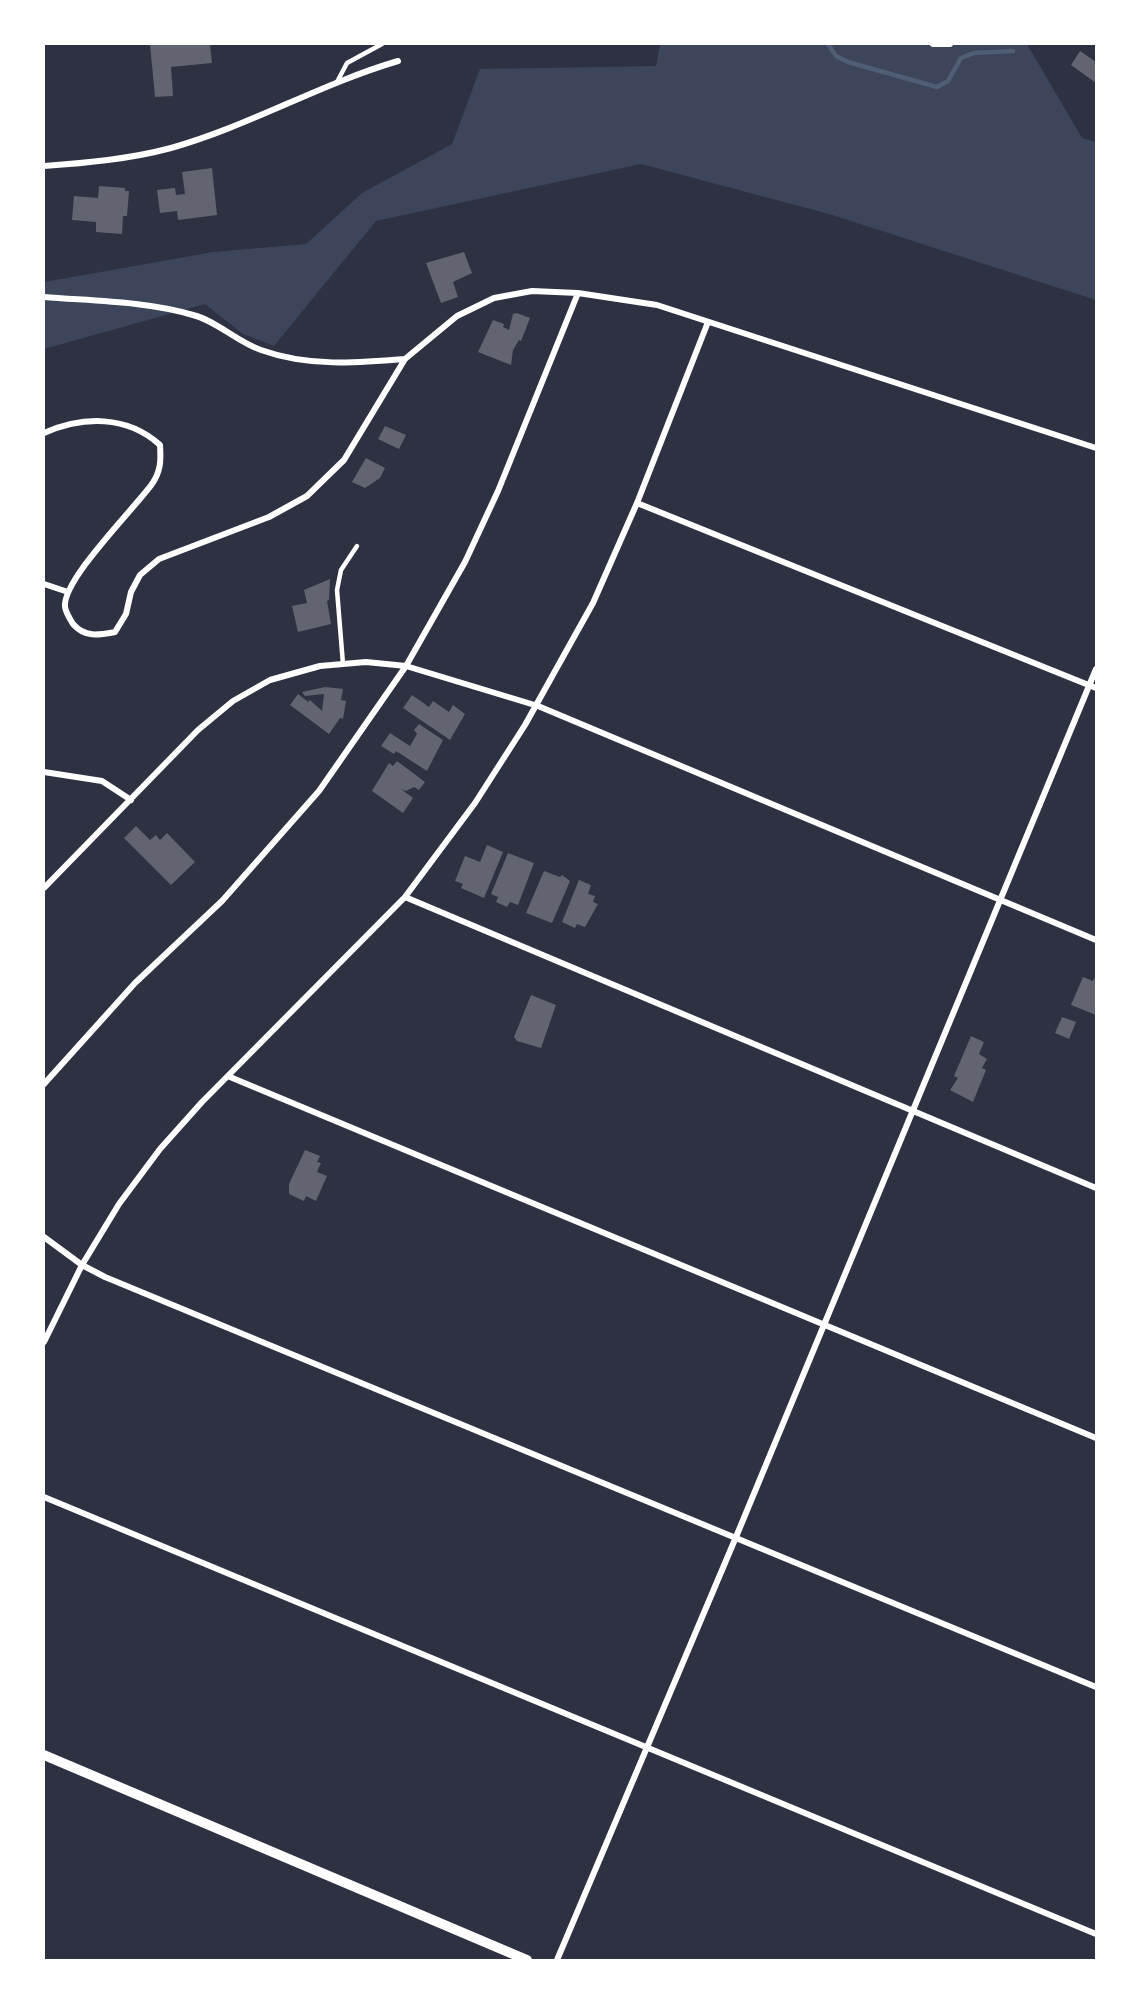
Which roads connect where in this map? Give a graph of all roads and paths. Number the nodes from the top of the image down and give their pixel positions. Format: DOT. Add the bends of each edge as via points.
graph roads {
  1 [pos="382,44"];
  2 [pos="933,44"];
  3 [pos="950,44"];
  4 [pos="398,61"];
  5 [pos="337,82"];
  6 [pos="44,166"];
  7 [pos="578,292"];
  8 [pos="44,297"];
  9 [pos="708,322"];
  10 [pos="405,358"];
  11 [pos="44,433"];
  12 [pos="1096,448"];
  13 [pos="637,503"];
  14 [pos="357,546"];
  15 [pos="44,584"];
  16 [pos="68,592"];
  17 [pos="343,664"];
  18 [pos="406,666"];
  19 [pos="1096,669"];
  20 [pos="1093,686"];
  21 [pos="538,706"];
  22 [pos="44,772"];
  23 [pos="131,800"];
  24 [pos="44,888"];
  25 [pos="405,897"];
  26 [pos="1001,900"];
  27 [pos="1096,940"];
  28 [pos="230,1077"];
  29 [pos="44,1084"];
  30 [pos="913,1111"];
  31 [pos="1096,1188"];
  32 [pos="44,1237"];
  33 [pos="82,1265"];
  34 [pos="823,1325"];
  35 [pos="44,1342"];
  36 [pos="1096,1438"];
  37 [pos="44,1497"];
  38 [pos="736,1537"];
  39 [pos="1096,1687"];
  40 [pos="645,1749"];
  41 [pos="44,1755"];
  42 [pos="1096,1934"];
  43 [pos="526,1960"];
  44 [pos="556,1960"];
  1 -- 5 [label="lane" via="347,63"];
  2 -- 3 [label="street"];
  4 -- 5 [label="street"];
  5 -- 6 [label="street" via="170,148 122,158"];
  7 -- 9 [label="street" via="657,305"];
  7 -- 10 [label="street" via="532,291 494,297 457,316"];
  7 -- 18 [label="street" via="494,501 465,562"];
  8 -- 10 [label="street" via="162,307 196,315 260,350 309,362"];
  9 -- 12 [label="street"];
  9 -- 13 [label="street"];
  10 -- 16 [label="street" via="344,460 307,496 269,517 159,559 140,575 115,632 96,636 80,631 65,606"];
  11 -- 16 [label="street" via="86,421 114,422 145,432 160,445 162,463 153,483 91,557"];
  13 -- 20 [label="street"];
  13 -- 21 [label="street" via="593,603"];
  14 -- 17 [label="lane" via="341,570 337,590"];
  15 -- 16 [label="street"];
  17 -- 18 [label="street"];
  17 -- 23 [label="street" via="270,680 233,701 198,730"];
  18 -- 21 [label="street"];
  18 -- 29 [label="street" via="319,791 222,901 135,982"];
  19 -- 20 [label="street"];
  20 -- 26 [label="street"];
  21 -- 25 [label="street" via="475,803"];
  21 -- 26 [label="street"];
  22 -- 23 [label="street" via="102,781"];
  23 -- 24 [label="street"];
  25 -- 28 [label="street"];
  25 -- 30 [label="street"];
  26 -- 27 [label="street"];
  26 -- 30 [label="street"];
  28 -- 33 [label="street" via="160,1149 119,1204"];
  28 -- 34 [label="street"];
  30 -- 31 [label="street"];
  30 -- 34 [label="street"];
  32 -- 33 [label="street"];
  33 -- 35 [label="street"];
  33 -- 38 [label="street"];
  34 -- 36 [label="street"];
  34 -- 38 [label="street"];
  37 -- 40 [label="street"];
  38 -- 39 [label="street"];
  38 -- 40 [label="street"];
  40 -- 42 [label="street"];
  40 -- 44 [label="street"];
  41 -- 43 [label="street"];
}
